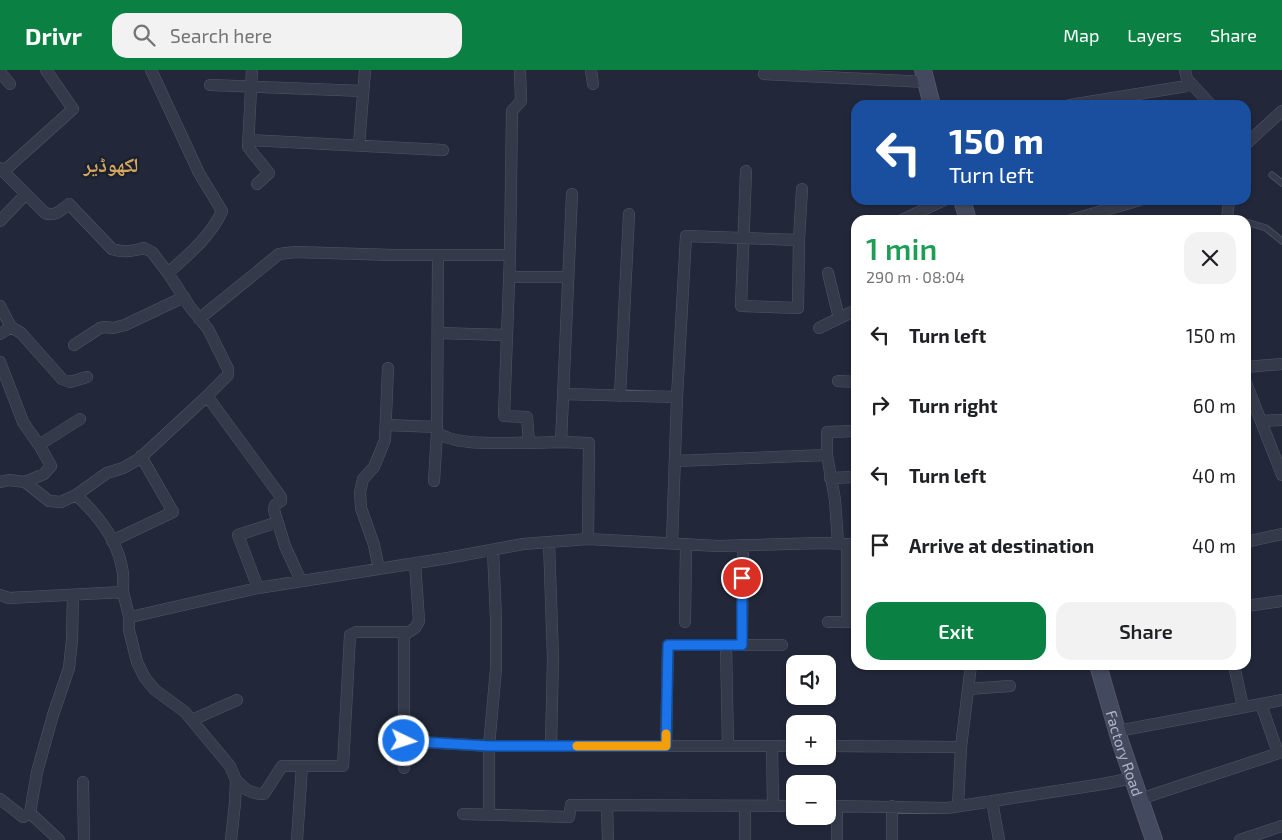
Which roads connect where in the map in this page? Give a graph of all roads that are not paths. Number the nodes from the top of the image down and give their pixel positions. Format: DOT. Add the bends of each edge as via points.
graph roads {
  1 [pos="46,70"];
  2 [pos="151,70"];
  3 [pos="252,70"];
  4 [pos="365,70"];
  5 [pos="520,70"];
  6 [pos="591,70"];
  7 [pos="1185,70"];
  8 [pos="0,72"];
  9 [pos="764,74"];
  10 [pos="925,76"];
  11 [pos="10,84"];
  12 [pos="593,84"];
  13 [pos="210,85"];
  14 [pos="1193,85"];
  15 [pos="251,86"];
  16 [pos="363,91"];
  17 [pos="931,100"];
  18 [pos="1101,100"];
  19 [pos="1206,100"];
  20 [pos="1282,111"];
  21 [pos="1251,139"];
  22 [pos="248,140"];
  23 [pos="359,145"];
  24 [pos="443,150"];
  25 [pos="2,169"];
  26 [pos="746,171"];
  27 [pos="1272,175"];
  28 [pos="1282,183"];
  29 [pos="257,184"];
  30 [pos="802,188"];
  31 [pos="26,194"];
  32 [pos="572,194"];
  33 [pos="934,205"];
  34 [pos="1123,205"];
  35 [pos="2,214"];
  36 [pos="630,214"];
  37 [pos="912,215"];
  38 [pos="1088,215"];
  39 [pos="1251,224"];
  40 [pos="744,238"];
  41 [pos="799,240"];
  42 [pos="1282,241"];
  43 [pos="438,255"];
  44 [pos="510,255"];
  45 [pos="168,273"];
  46 [pos="828,273"];
  47 [pos="509,277"];
  48 [pos="568,277"];
  49 [pos="184,298"];
  50 [pos="0,306"];
  51 [pos="851,312"];
  52 [pos="839,318"];
  53 [pos="199,319"];
  54 [pos="11,327"];
  55 [pos="819,328"];
  56 [pos="438,333"];
  57 [pos="0,334"];
  58 [pos="507,335"];
  59 [pos="74,345"];
  60 [pos="0,362"];
  61 [pos="1282,364"];
  62 [pos="1251,367"];
  63 [pos="388,368"];
  64 [pos="87,377"];
  65 [pos="838,382"];
  66 [pos="851,382"];
  67 [pos="563,394"];
  68 [pos="1251,395"];
  69 [pos="207,396"];
  70 [pos="620,396"];
  71 [pos="677,397"];
  72 [pos="80,418"];
  73 [pos="1282,420"];
  74 [pos="1261,421"];
  75 [pos="386,425"];
  76 [pos="437,430"];
  77 [pos="851,431"];
  78 [pos="561,442"];
  79 [pos="529,443"];
  80 [pos="39,445"];
  81 [pos="827,455"];
  82 [pos="141,456"];
  83 [pos="675,461"];
  84 [pos="1282,475"];
  85 [pos="851,477"];
  86 [pos="830,478"];
  87 [pos="434,481"];
  88 [pos="0,482"];
  89 [pos="25,482"];
  90 [pos="76,495"];
  91 [pos="278,522"];
  92 [pos="1282,534"];
  93 [pos="588,539"];
  94 [pos="112,541"];
  95 [pos="1251,541"];
  96 [pos="549,542"];
  97 [pos="672,543"];
  98 [pos="686,544"];
  99 [pos="847,544"];
  100 [pos="743,545"];
  101 [pos="493,550"];
  102 [pos="415,563"];
  103 [pos="379,569"];
  104 [pos="301,581"];
  105 [pos="258,588"];
  106 [pos="123,592"];
  107 [pos="0,595"];
  108 [pos="73,595"];
  109 [pos="1282,601"];
  110 [pos="1251,605"];
  111 [pos="851,606"];
  112 [pos="129,616"];
  113 [pos="685,622"];
  114 [pos="828,622"];
  115 [pos="851,622"];
  116 [pos="404,632"];
  117 [pos="726,645"];
  118 [pos="742,645"];
  119 [pos="782,645"];
  120 [pos="970,670"];
  121 [pos="1100,670"];
  122 [pos="1235,670"];
  123 [pos="1010,686"];
  124 [pos="968,689"];
  125 [pos="237,700"];
  126 [pos="1282,700"];
  127 [pos="1262,704"];
  128 [pos="1243,707"];
  129 [pos="192,720"];
  130 [pos="1118,731"];
  131 [pos="404,741"];
  132 [pos="489,746"];
  133 [pos="551,746"];
  134 [pos="666,746"];
  135 [pos="728,746"];
  136 [pos="772,746"];
  137 [pos="786,746"];
  138 [pos="836,746"];
  139 [pos="961,747"];
  140 [pos="1280,753"];
  141 [pos="302,766"];
  142 [pos="404,768"];
  143 [pos="1133,778"];
  144 [pos="236,780"];
  145 [pos="83,782"];
  146 [pos="0,799"];
  147 [pos="1140,799"];
  148 [pos="992,801"];
  149 [pos="607,805"];
  150 [pos="745,806"];
  151 [pos="773,806"];
  152 [pos="786,806"];
  153 [pos="836,806"];
  154 [pos="892,806"];
  155 [pos="958,806"];
  156 [pos="30,813"];
  157 [pos="464,814"];
  158 [pos="489,815"];
  159 [pos="834,825"];
  160 [pos="1282,826"];
  161 [pos="59,840"];
  162 [pos="84,840"];
  163 [pos="231,840"];
  164 [pos="298,840"];
  165 [pos="608,840"];
  166 [pos="745,840"];
  167 [pos="836,840"];
  168 [pos="892,840"];
  169 [pos="1000,840"];
  170 [pos="1154,840"];
  171 [pos="1240,840"];
  1 -- 25 [label="street" via="73,109"];
  2 -- 45 [label="street" via="199,173 222,211 204,238"];
  3 -- 15 [label="street"];
  4 -- 16 [label="street"];
  5 -- 44 [label="street" via="521,101 512,110"];
  6 -- 12 [label="street"];
  7 -- 14 [label="street"];
  8 -- 11 [label="street"];
  9 -- 10 [label="street"];
  10 -- 17 [label="main road"];
  13 -- 15 [label="street"];
  14 -- 18 [label="street"];
  14 -- 19 [label="street"];
  15 -- 16 [label="street"];
  15 -- 22 [label="street"];
  16 -- 23 [label="street"];
  20 -- 21 [label="street"];
  22 -- 23 [label="street"];
  22 -- 29 [label="street" via="248,147 270,173"];
  23 -- 24 [label="street"];
  25 -- 31 [label="street"];
  26 -- 40 [label="street"];
  27 -- 28 [label="lane"];
  30 -- 41 [label="street"];
  31 -- 35 [label="street"];
  31 -- 45 [label="street" via="50,214 57,214 69,204 112,249 119,252 144,248 152,252"];
  32 -- 48 [label="street"];
  33 -- 37 [label="street"];
  34 -- 38 [label="street"];
  36 -- 70 [label="street"];
  39 -- 42 [label="lane" via="1266,228"];
  40 -- 41 [label="street"];
  40 -- 41 [label="street" via="741,306 798,308"];
  40 -- 71 [label="street" via="686,236"];
  43 -- 44 [label="street"];
  43 -- 53 [label="street" via="279,254"];
  43 -- 56 [label="street"];
  44 -- 47 [label="street"];
  45 -- 49 [label="street"];
  46 -- 52 [label="street"];
  47 -- 48 [label="street"];
  47 -- 58 [label="street"];
  48 -- 67 [label="street"];
  49 -- 53 [label="street"];
  49 -- 59 [label="street" via="125,325 100,328"];
  50 -- 54 [label="street"];
  51 -- 52 [label="street"];
  52 -- 55 [label="street"];
  53 -- 69 [label="street" via="228,369 228,375"];
  54 -- 57 [label="street"];
  54 -- 64 [label="street" via="22,333 62,379 70,382"];
  56 -- 58 [label="street"];
  56 -- 76 [label="street"];
  58 -- 79 [label="street" via="504,416 527,417"];
  60 -- 80 [label="street" via="23,422"];
  61 -- 62 [label="street"];
  63 -- 75 [label="street"];
  65 -- 66 [label="street"];
  67 -- 70 [label="street"];
  67 -- 78 [label="street"];
  68 -- 74 [label="street"];
  69 -- 82 [label="street"];
  69 -- 91 [label="street" via="281,497 274,510"];
  70 -- 71 [label="street"];
  71 -- 83 [label="street"];
  72 -- 80 [label="street"];
  73 -- 74 [label="street"];
  74 -- 84 [label="street"];
  75 -- 76 [label="street"];
  75 -- 103 [label="street" via="385,440 374,467 363,479 360,492 361,508"];
  76 -- 79 [label="street" via="444,438 464,442"];
  76 -- 87 [label="street"];
  77 -- 81 [label="street" via="827,432"];
  78 -- 79 [label="street"];
  78 -- 93 [label="street" via="589,443"];
  80 -- 89 [label="street" via="51,466 44,474"];
  81 -- 83 [label="street"];
  81 -- 86 [label="street"];
  82 -- 90 [label="street" via="123,468 107,473"];
  82 -- 94 [label="street" via="173,512"];
  83 -- 97 [label="street"];
  85 -- 86 [label="street"];
  86 -- 99 [label="street"];
  88 -- 89 [label="street"];
  89 -- 90 [label="street" via="49,501 61,502"];
  90 -- 94 [label="street" via="91,509"];
  91 -- 104 [label="street"];
  91 -- 105 [label="street" via="238,535"];
  92 -- 95 [label="street"];
  93 -- 96 [label="street"];
  93 -- 97 [label="street"];
  94 -- 106 [label="street" via="122,569"];
  96 -- 101 [label="street"];
  96 -- 133 [label="street" via="553,658"];
  97 -- 98 [label="street"];
  98 -- 100 [label="street"];
  98 -- 113 [label="street"];
  99 -- 100 [label="street"];
  99 -- 111 [label="street"];
  100 -- 118 [label="street"];
  101 -- 102 [label="street"];
  101 -- 132 [label="street" via="496,661"];
  102 -- 103 [label="street"];
  102 -- 116 [label="street" via="418,621 415,628"];
  103 -- 104 [label="street"];
  104 -- 105 [label="street"];
  105 -- 112 [label="street"];
  106 -- 108 [label="street"];
  106 -- 112 [label="street"];
  107 -- 108 [label="street" via="8,598"];
  108 -- 156 [label="street" via="69,668 37,772"];
  109 -- 110 [label="street"];
  112 -- 129 [label="street" via="137,662 145,678"];
  114 -- 115 [label="street"];
  116 -- 131 [label="street"];
  116 -- 141 [label="street" via="356,632 350,635 343,766"];
  117 -- 118 [label="street"];
  117 -- 134 [label="street" via="668,645"];
  117 -- 135 [label="street"];
  118 -- 119 [label="street"];
  120 -- 124 [label="street"];
  121 -- 130 [label="main road, Factory Road"];
  122 -- 128 [label="street"];
  123 -- 124 [label="street"];
  124 -- 139 [label="street"];
  125 -- 129 [label="street"];
  126 -- 127 [label="street"];
  127 -- 128 [label="street"];
  127 -- 140 [label="street"];
  128 -- 130 [label="street"];
  129 -- 144 [label="street" via="226,760"];
  130 -- 143 [label="main road, Factory Road"];
  131 -- 132 [label="street"];
  131 -- 142 [label="street"];
  132 -- 133 [label="street"];
  132 -- 158 [label="street"];
  133 -- 134 [label="street"];
  134 -- 135 [label="street"];
  135 -- 136 [label="street"];
  136 -- 137 [label="street"];
  136 -- 151 [label="street"];
  138 -- 139 [label="street"];
  139 -- 155 [label="street"];
  140 -- 147 [label="street"];
  141 -- 144 [label="street" via="282,766 264,794 246,791"];
  141 -- 164 [label="street"];
  143 -- 147 [label="main road, Factory Road"];
  143 -- 148 [label="street"];
  144 -- 163 [label="street"];
  145 -- 162 [label="street"];
  146 -- 156 [label="street" via="23,816"];
  147 -- 170 [label="main road, Factory Road"];
  148 -- 155 [label="street"];
  148 -- 169 [label="street"];
  149 -- 150 [label="street"];
  149 -- 158 [label="street" via="571,805 569,817"];
  149 -- 165 [label="street"];
  150 -- 151 [label="street"];
  150 -- 166 [label="street"];
  151 -- 152 [label="street"];
  153 -- 154 [label="street"];
  154 -- 155 [label="street"];
  154 -- 168 [label="street"];
  156 -- 161 [label="street"];
  157 -- 158 [label="street"];
  159 -- 167 [label="street"];
  160 -- 171 [label="street"];
}
